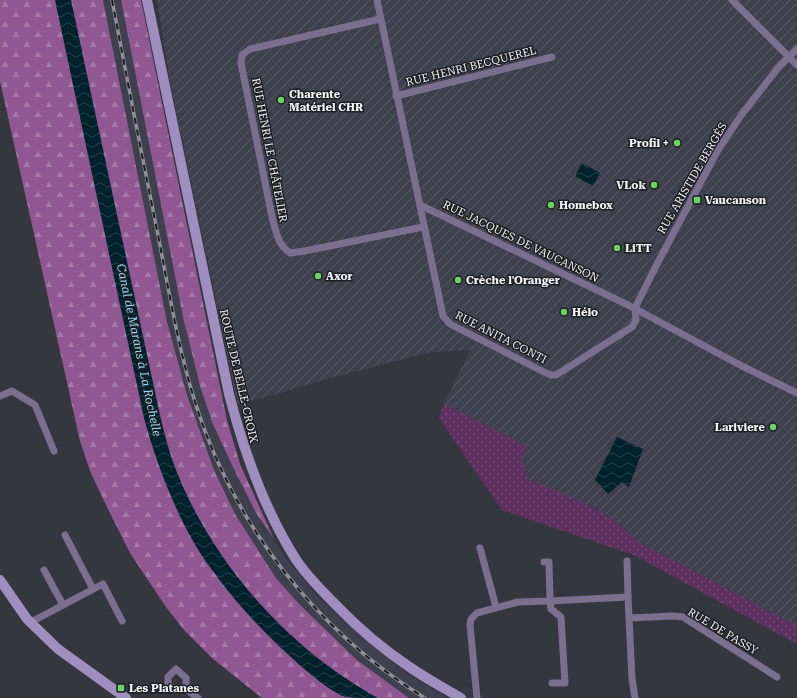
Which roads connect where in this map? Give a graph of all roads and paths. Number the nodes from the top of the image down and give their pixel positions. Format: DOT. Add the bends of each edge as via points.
graph roads {
  1 [pos="147,0"];
  2 [pos="377,0"];
  3 [pos="732,0"];
  4 [pos="380,19"];
  5 [pos="797,49"];
  6 [pos="552,57"];
  7 [pos="789,57"];
  8 [pos="797,65"];
  9 [pos="396,96"];
  10 [pos="420,205"];
  11 [pos="423,227"];
  12 [pos="635,308"];
  13 [pos="797,393"];
  14 [pos="0,396"];
  15 [pos="54,451"];
  16 [pos="65,535"];
  17 [pos="480,548"];
  18 [pos="627,561"];
  19 [pos="544,562"];
  20 [pos="44,570"];
  21 [pos="0,580"];
  22 [pos="93,589"];
  23 [pos="628,597"];
  24 [pos="550,600"];
  25 [pos="63,605"];
  26 [pos="496,607"];
  27 [pos="629,618"];
  28 [pos="122,621"];
  29 [pos="31,622"];
  30 [pos="777,677"];
  31 [pos="552,682"];
  32 [pos="186,689"];
  33 [pos="126,698"];
  34 [pos="198,698"];
  35 [pos="461,698"];
  36 [pos="477,698"];
  37 [pos="635,698"];
  1 -- 35 [label="street, ROUTE DE BELLE-CROIX" via="229,394 245,450 273,519 298,562 356,626 411,668"];
  2 -- 4 [label="street"];
  3 -- 7 [label="street"];
  4 -- 9 [label="street"];
  4 -- 11 [label="street, RUE HENRI LE CHÂTELIER" via="250,49 242,55 241,63 272,217 277,237 290,253"];
  5 -- 7 [label="street, RUE ARISTIDE BERGÈS"];
  6 -- 9 [label="street, RUE HENRI BECQUEREL"];
  7 -- 8 [label="street"];
  7 -- 12 [label="street, RUE ARISTIDE BERGÈS" via="742,114 718,150"];
  9 -- 10 [label="street"];
  10 -- 11 [label="street, RUE ANITA CONTI"];
  10 -- 12 [label="street, RUE JACQUES DE VAUCANSON"];
  11 -- 12 [label="street, RUE ANITA CONTI" via="445,320 551,375 561,372 632,326 636,320"];
  12 -- 13 [label="street, RUE JACQUES DE VAUCANSON"];
  14 -- 15 [label="street" via="12,391 35,405"];
  16 -- 22 [label="street"];
  17 -- 26 [label="street"];
  18 -- 23 [label="street"];
  19 -- 24 [label="street" via="549,562"];
  20 -- 25 [label="street"];
  21 -- 29 [label="street"];
  22 -- 25 [label="street"];
  22 -- 28 [label="street" via="103,584"];
  23 -- 24 [label="street"];
  23 -- 27 [label="street"];
  24 -- 26 [label="street" via="518,602"];
  24 -- 31 [label="street" via="551,609 561,617 564,683"];
  25 -- 29 [label="street"];
  26 -- 36 [label="street" via="477,613 470,622"];
  27 -- 30 [label="street, RUE DE PASSY" via="683,617"];
  27 -- 37 [label="street"];
  29 -- 33 [label="street" via="58,649"];
  32 -- 34 [label="street"];
}
